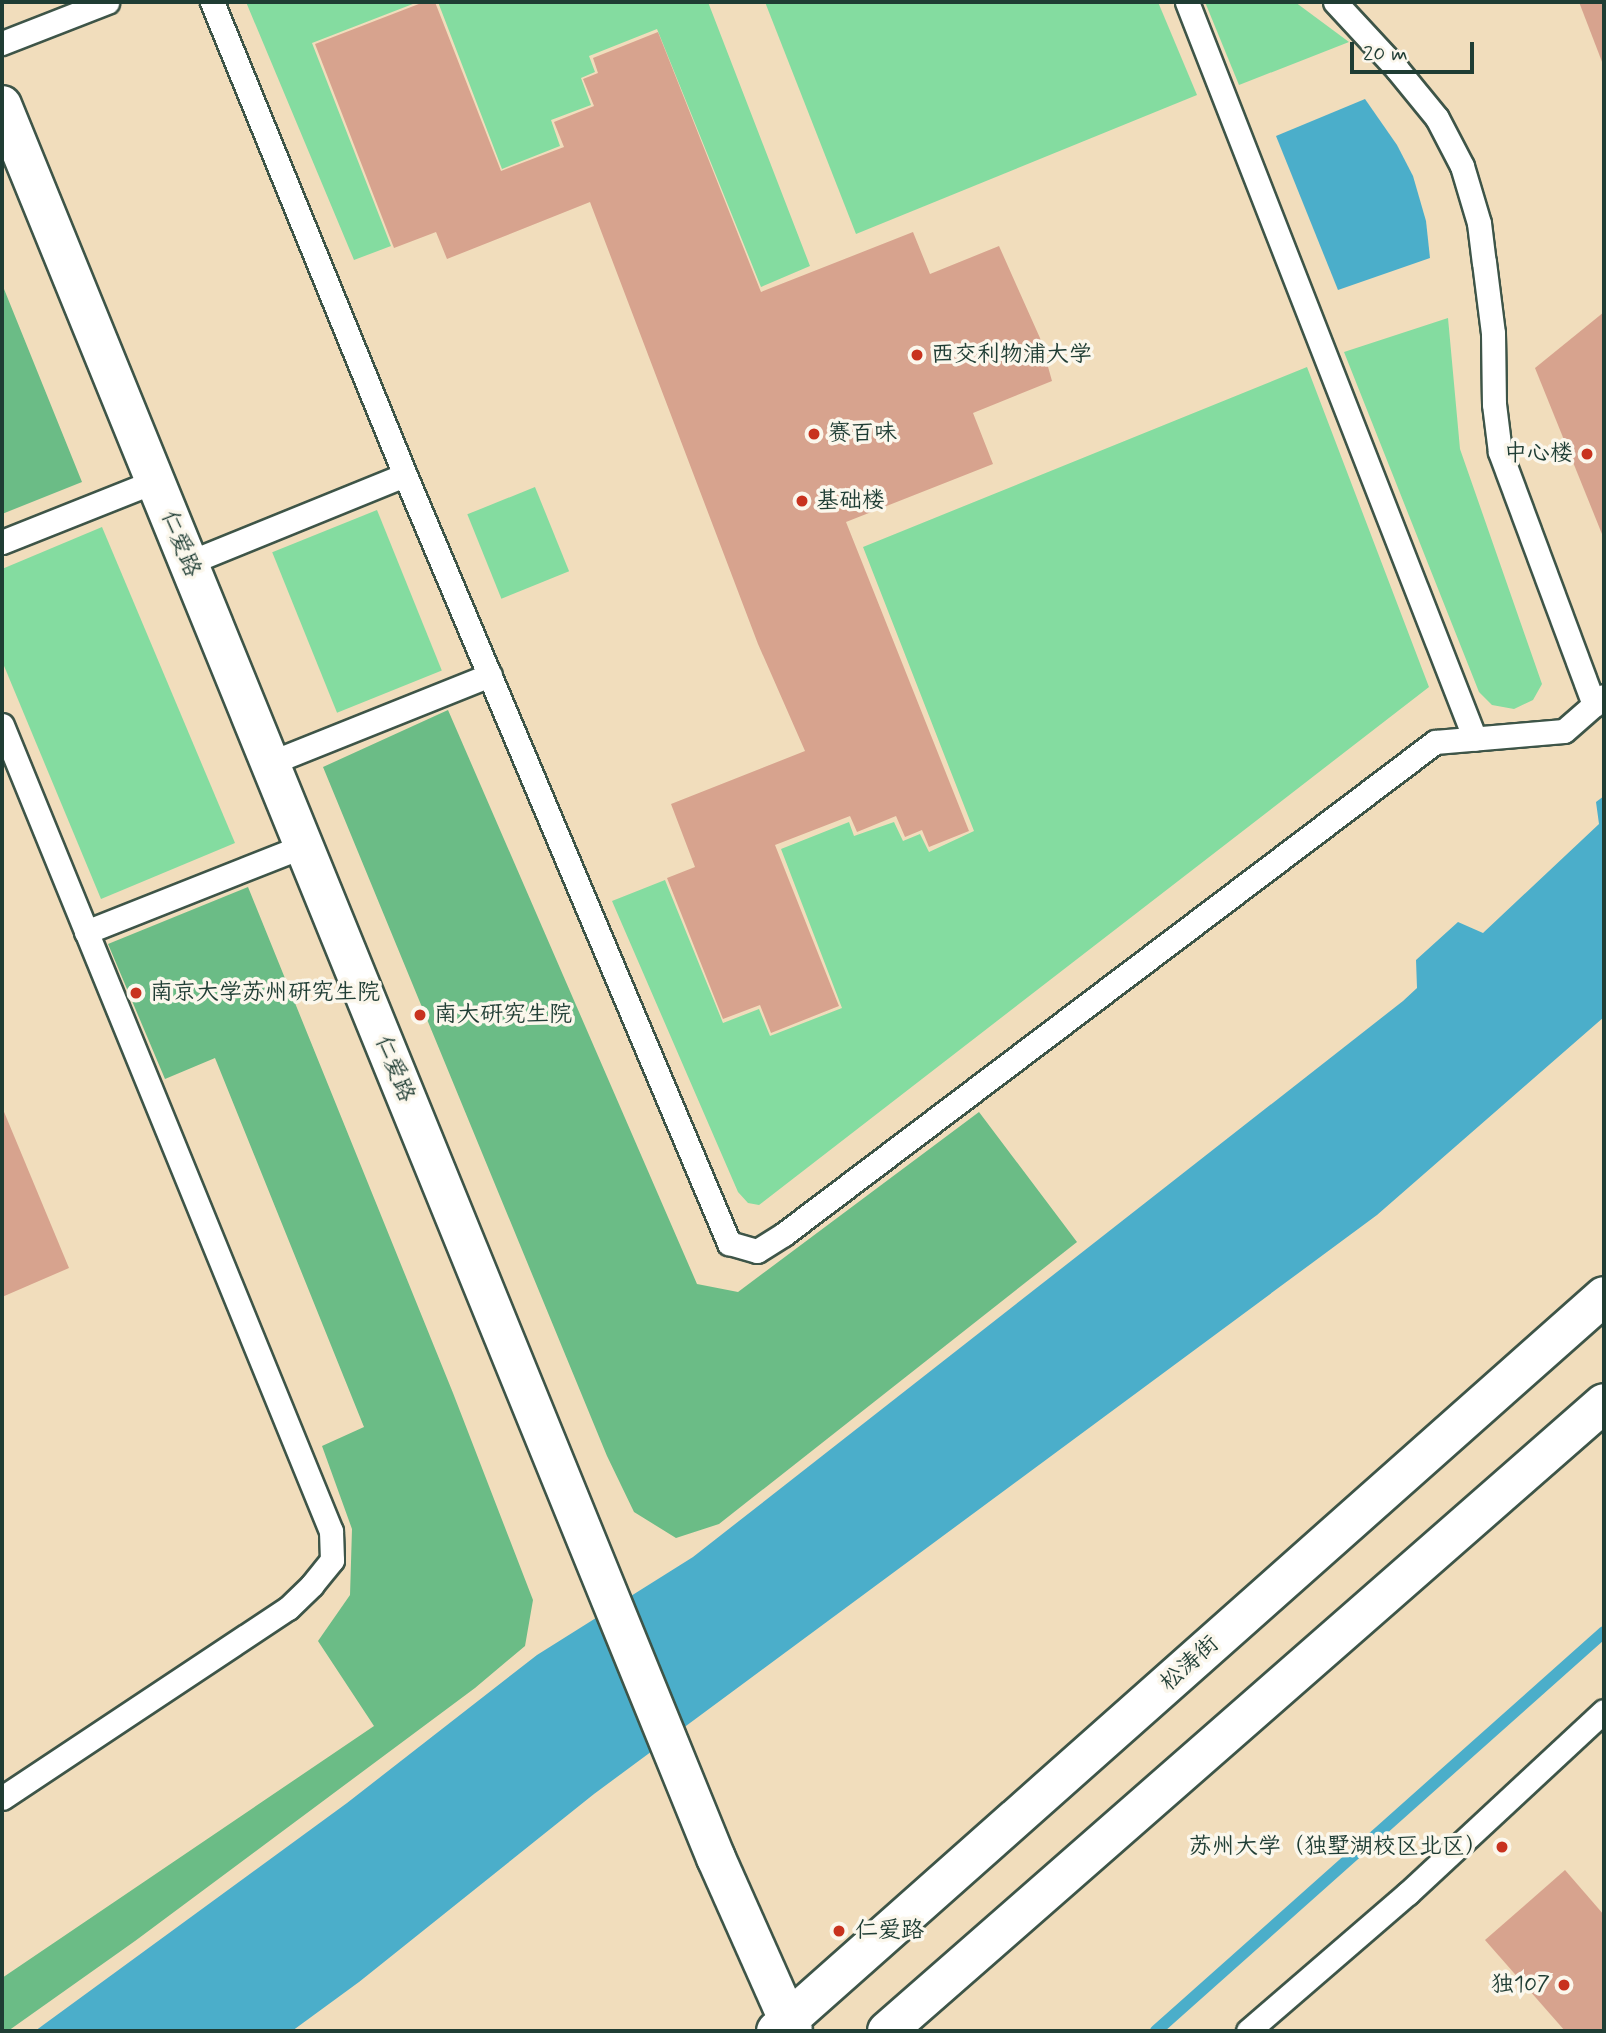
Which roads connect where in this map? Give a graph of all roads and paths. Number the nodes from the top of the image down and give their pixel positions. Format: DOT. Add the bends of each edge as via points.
graph roads {
  1 [pos="106,2"];
  2 [pos="212,2"];
  3 [pos="1187,2"];
  4 [pos="1335,2"];
  5 [pos="2,43"];
  6 [pos="2,105"];
  7 [pos="405,475"];
  8 [pos="155,481"];
  9 [pos="2,542"];
  10 [pos="188,563"];
  11 [pos="490,675"];
  12 [pos="1599,701"];
  13 [pos="2,725"];
  14 [pos="1475,739"];
  15 [pos="270,763"];
  16 [pos="303,846"];
  17 [pos="86,932"];
  18 [pos="1604,1296"];
  19 [pos="1604,1403"];
  20 [pos="1604,1711"];
  21 [pos="2,1798"];
  22 [pos="785,2028"];
  23 [pos="887,2031"];
  24 [pos="1248,2031"];
  1 -- 5 [label="lane"];
  2 -- 7 [label="lane"];
  3 -- 14 [label="lane"];
  4 -- 12 [label="lane" via="1437,118 1462,166 1479,223 1493,333 1500,452"];
  6 -- 8 [label="main road, 仁爱路"];
  7 -- 10 [label="lane"];
  7 -- 11 [label="lane"];
  8 -- 9 [label="lane"];
  8 -- 10 [label="main road, 仁爱路"];
  10 -- 15 [label="main road, 仁爱路"];
  11 -- 14 [label="lane" via="729,1243 757,1251 1434,742"];
  11 -- 15 [label="lane"];
  12 -- 14 [label="lane" via="1564,731"];
  13 -- 17 [label="lane"];
  15 -- 16 [label="main road, 仁爱路"];
  16 -- 17 [label="lane"];
  16 -- 22 [label="main road, 仁爱路"];
  17 -- 21 [label="lane" via="331,1531 332,1560 288,1608"];
  18 -- 22 [label="main road, 松涛街"];
  19 -- 23 [label="main road"];
  20 -- 24 [label="lane" via="1418,1884"];
}
